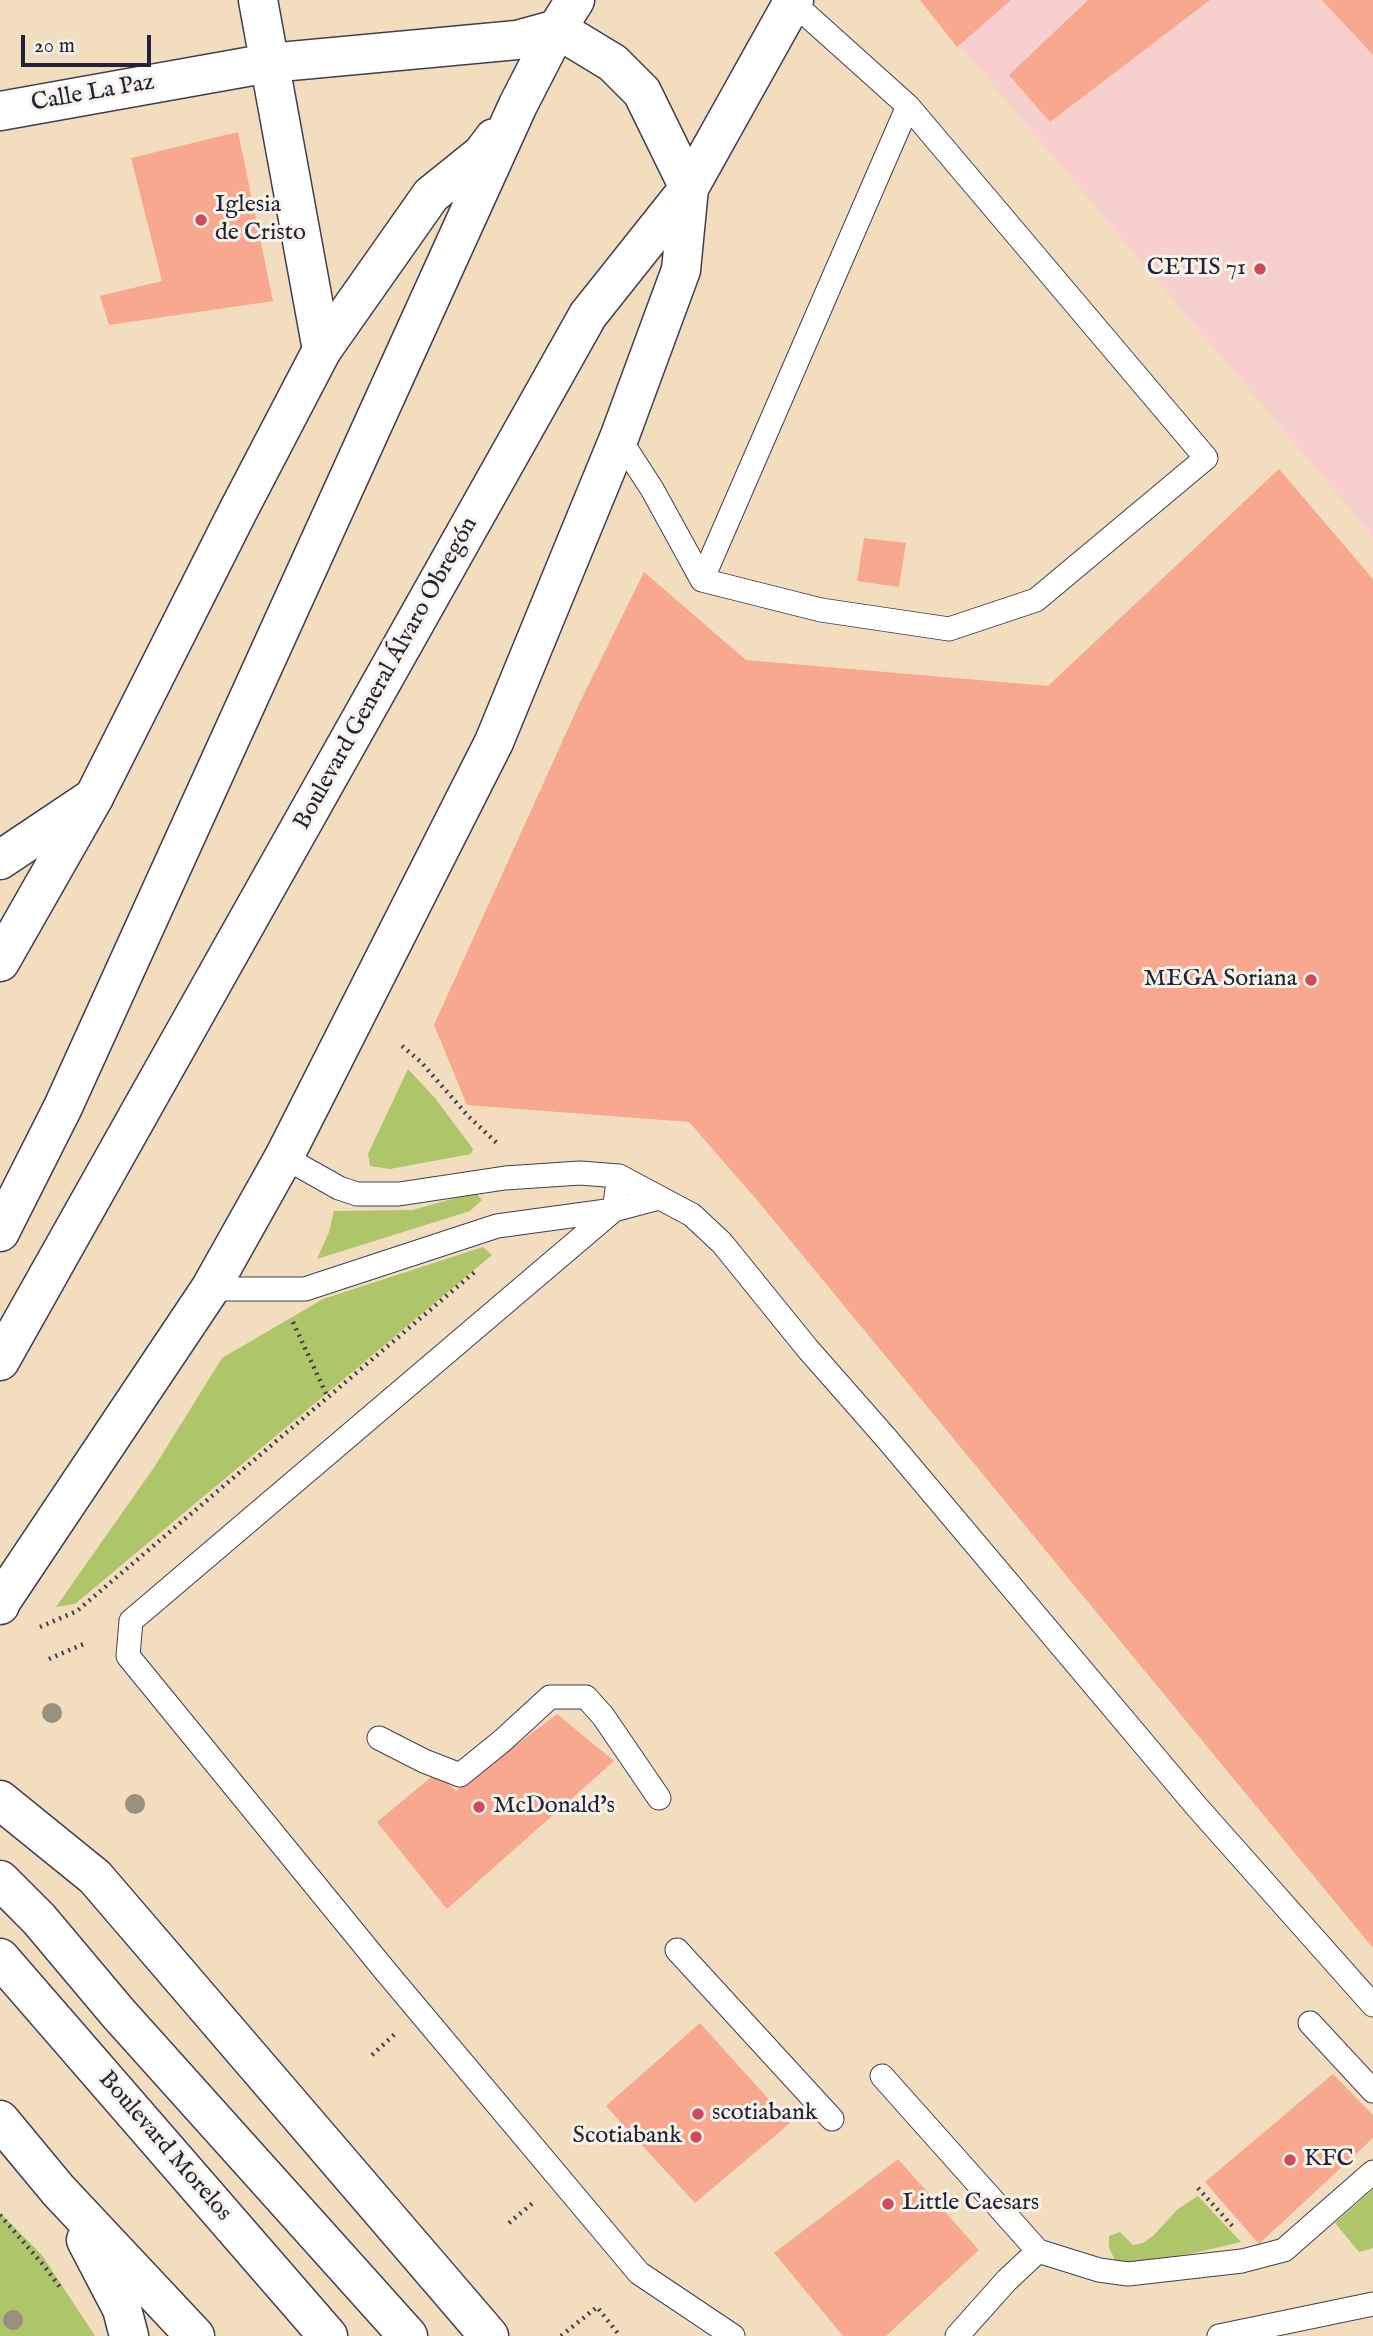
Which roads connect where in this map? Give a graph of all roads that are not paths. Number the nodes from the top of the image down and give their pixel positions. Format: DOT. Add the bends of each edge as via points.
graph roads {
  1 [pos="258,0"];
  2 [pos="792,1"];
  3 [pos="566,15"];
  4 [pos="270,63"];
  5 [pos="518,105"];
  6 [pos="908,106"];
  7 [pos="0,111"];
  8 [pos="689,188"];
  9 [pos="322,350"];
  10 [pos="619,438"];
  11 [pos="702,580"];
  12 [pos="93,797"];
  13 [pos="0,860"];
  14 [pos="0,962"];
  15 [pos="284,1157"];
  16 [pos="619,1176"];
  17 [pos="659,1198"];
  18 [pos="614,1210"];
  19 [pos="0,1232"];
  20 [pos="210,1289"];
  21 [pos="0,1361"];
  22 [pos="0,1604"];
  23 [pos="379,1738"];
  24 [pos="659,1798"];
  25 [pos="0,1800"];
  26 [pos="0,1880"];
  27 [pos="677,1950"];
  28 [pos="0,1958"];
  29 [pos="1373,2005"];
  30 [pos="1310,2023"];
  31 [pos="882,2076"];
  32 [pos="1373,2091"];
  33 [pos="832,2119"];
  34 [pos="0,2120"];
  35 [pos="1373,2172"];
  36 [pos="58,2190"];
  37 [pos="1038,2251"];
  38 [pos="1373,2304"];
  39 [pos="188,2331"];
  40 [pos="130,2336"];
  41 [pos="328,2336"];
  42 [pos="408,2336"];
  43 [pos="489,2336"];
  44 [pos="733,2336"];
  45 [pos="957,2336"];
  46 [pos="1219,2336"];
  1 -- 4 [label="main road"];
  2 -- 6 [label="lane"];
  2 -- 8 [label="main road, Boulevard General Álvaro Obregón"];
  3 -- 4 [label="main road, Calle La Paz" via="517,40"];
  3 -- 5 [label="main road"];
  3 -- 8 [label="main road" via="642,92"];
  4 -- 7 [label="main road, Calle La Paz"];
  4 -- 9 [label="main road"];
  5 -- 9 [label="main road" via="482,154 431,195"];
  5 -- 19 [label="main road" via="63,1107"];
  6 -- 11 [label="lane"];
  6 -- 11 [label="lane" via="1206,458 1036,600 949,629 821,610"];
  8 -- 10 [label="main road" via="681,270"];
  8 -- 21 [label="main road, Boulevard General Álvaro Obregón" via="589,315"];
  9 -- 12 [label="main road"];
  10 -- 11 [label="lane"];
  10 -- 15 [label="main road" via="494,742"];
  12 -- 13 [label="main road"];
  12 -- 14 [label="main road"];
  15 -- 16 [label="lane" via="356,1194 399,1194 505,1178 580,1173"];
  15 -- 20 [label="main road"];
  16 -- 17 [label="lane"];
  16 -- 18 [label="lane"];
  17 -- 18 [label="lane"];
  17 -- 29 [label="lane" via="692,1215 722,1243 1196,1807"];
  18 -- 20 [label="lane" via="497,1226 305,1289"];
  18 -- 44 [label="lane" via="131,1621 128,1656 639,2273"];
  20 -- 22 [label="main road"];
  23 -- 24 [label="lane" via="460,1775 550,1697 586,1698"];
  25 -- 43 [label="main road" via="95,1877"];
  26 -- 42 [label="main road"];
  27 -- 33 [label="lane"];
  28 -- 41 [label="main road, Boulevard Morelos"];
  30 -- 32 [label="lane"];
  31 -- 37 [label="lane"];
  34 -- 36 [label="main road"];
  35 -- 37 [label="lane" via="1284,2250 1262,2256 1128,2274"];
  36 -- 39 [label="main road"];
  36 -- 40 [label="main road" via="122,2309"];
  37 -- 45 [label="lane"];
  38 -- 46 [label="lane"];
}
